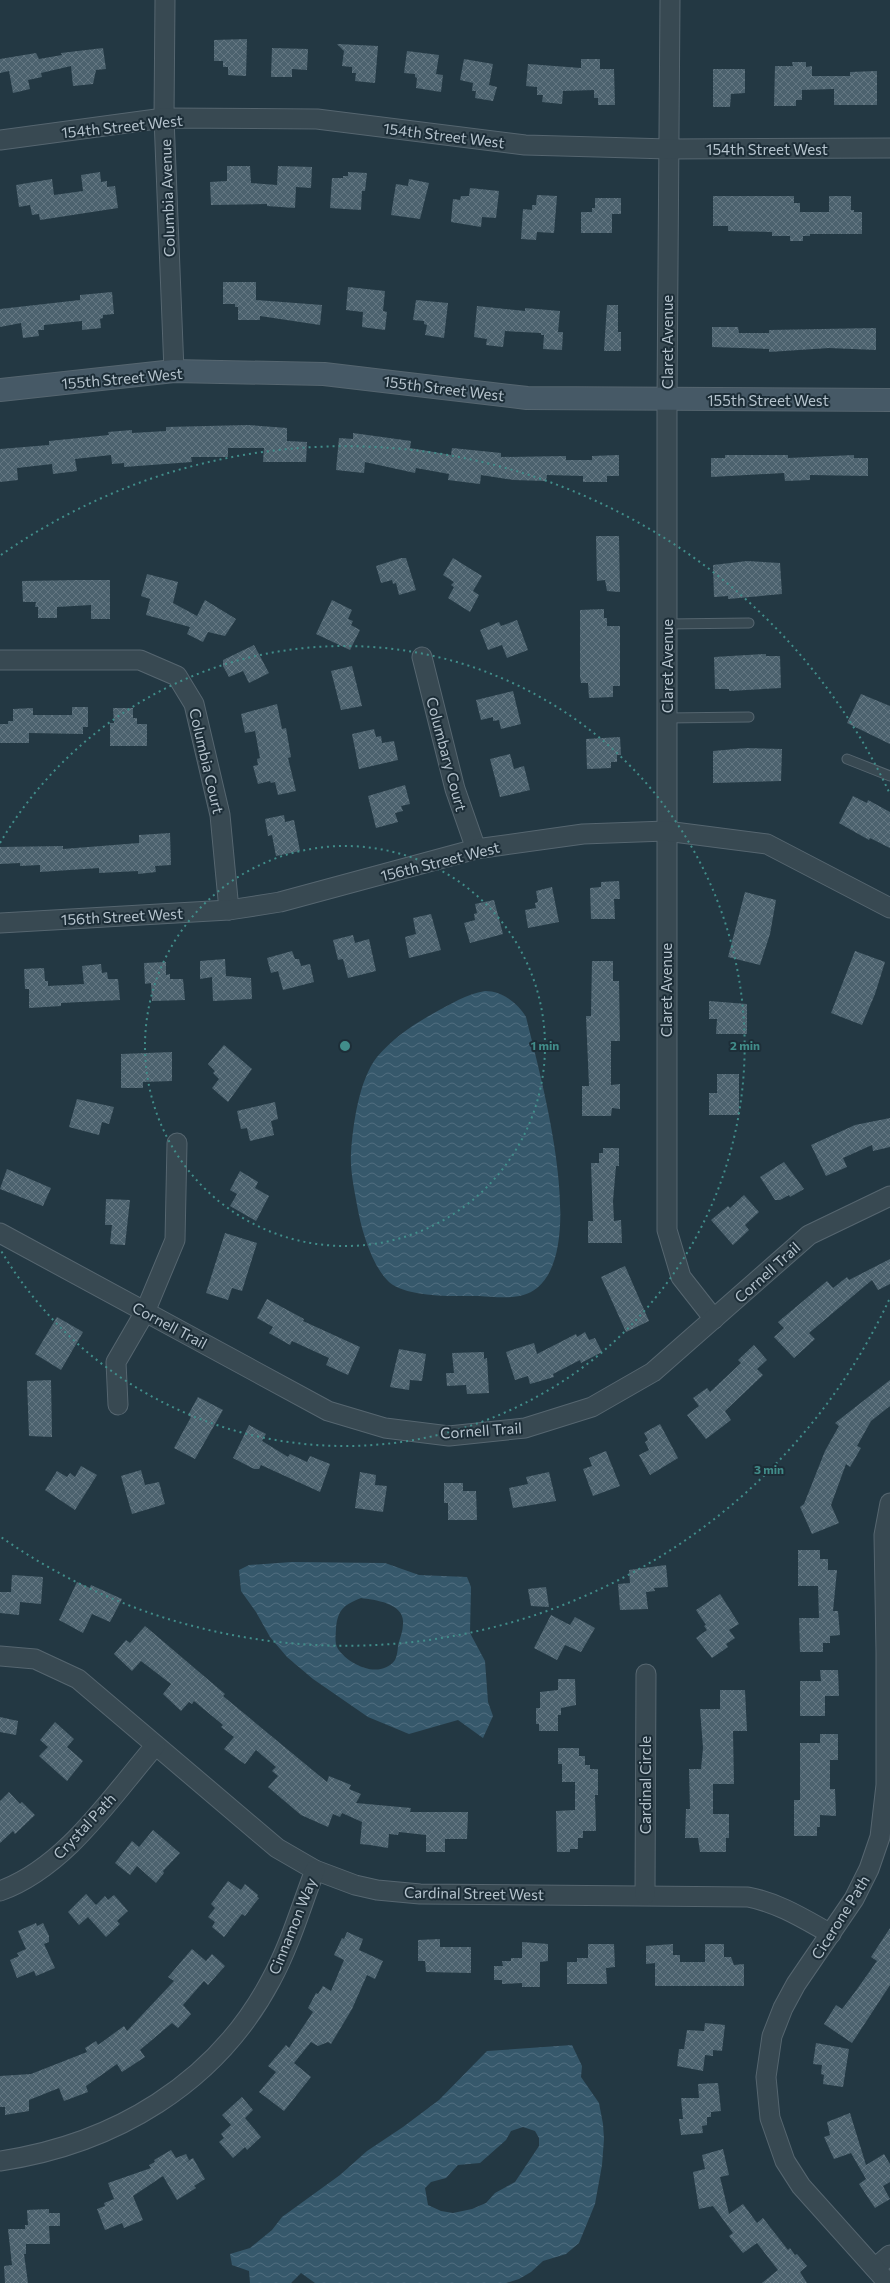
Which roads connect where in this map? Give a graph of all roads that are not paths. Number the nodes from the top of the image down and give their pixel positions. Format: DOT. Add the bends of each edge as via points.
graph roads {
  1 [pos="165,0"];
  2 [pos="670,0"];
  3 [pos="164,118"];
  4 [pos="0,140"];
  5 [pos="890,148"];
  6 [pos="669,149"];
  7 [pos="174,371"];
  8 [pos="0,390"];
  9 [pos="667,400"];
  10 [pos="890,400"];
  11 [pos="749,623"];
  12 [pos="667,624"];
  13 [pos="422,657"];
  14 [pos="0,660"];
  15 [pos="667,718"];
  16 [pos="749,718"];
  17 [pos="847,759"];
  18 [pos="890,776"];
  19 [pos="666,831"];
  20 [pos="476,849"];
  21 [pos="890,908"];
  22 [pos="230,910"];
  23 [pos="0,923"];
  24 [pos="177,1143"];
  25 [pos="890,1196"];
  26 [pos="0,1233"];
  27 [pos="145,1312"];
  28 [pos="714,1319"];
  29 [pos="118,1405"];
  30 [pos="890,1503"];
  31 [pos="888,1653"];
  32 [pos="0,1656"];
  33 [pos="646,1674"];
  34 [pos="155,1746"];
  35 [pos="315,1870"];
  36 [pos="0,1891"];
  37 [pos="645,1895"];
  38 [pos="832,1934"];
  39 [pos="0,2161"];
  40 [pos="890,2255"];
  41 [pos="875,2268"];
  42 [pos="888,2283"];
  1 -- 3 [label="street, Columbia Avenue"];
  2 -- 6 [label="street, Claret Avenue"];
  3 -- 4 [label="street, 154th Street West"];
  3 -- 6 [label="street, 154th Street West" via="317,119 525,145"];
  3 -- 7 [label="street, Columbia Avenue"];
  5 -- 6 [label="street, 154th Street West"];
  6 -- 9 [label="street, Claret Avenue"];
  7 -- 8 [label="street, 155th Street West"];
  7 -- 9 [label="street, 155th Street West" via="324,374 527,398"];
  9 -- 10 [label="street, 155th Street West"];
  9 -- 12 [label="street, Claret Avenue"];
  11 -- 12 [label="lane"];
  12 -- 15 [label="street, Claret Avenue"];
  13 -- 20 [label="street, Columbary Court" via="455,789"];
  14 -- 22 [label="street, Columbia Court" via="140,660 177,676 194,704 220,815"];
  15 -- 16 [label="lane"];
  15 -- 19 [label="street, Claret Avenue"];
  17 -- 18 [label="lane"];
  19 -- 20 [label="street, 156th Street West" via="583,834"];
  19 -- 21 [label="street, 156th Street West" via="767,844"];
  19 -- 28 [label="street, Claret Avenue" via="667,1230 681,1277"];
  20 -- 22 [label="street, 156th Street West" via="280,902"];
  22 -- 23 [label="street, 156th Street West"];
  24 -- 27 [label="street" via="175,1240"];
  25 -- 28 [label="street, Cornell Trail" via="809,1235"];
  26 -- 27 [label="street, Cornell Trail"];
  27 -- 28 [label="street, Cornell Trail" via="328,1411 385,1428 449,1436 525,1428 592,1407 653,1372"];
  27 -- 29 [label="street" via="116,1362"];
  30 -- 31 [label="street, Cicerone Path" via="884,1535"];
  31 -- 38 [label="street, Cicerone Path" via="886,1791 880,1837 862,1884"];
  32 -- 34 [label="street, Cardinal Street West" via="35,1659 68,1673"];
  33 -- 37 [label="street, Cardinal Circle"];
  34 -- 35 [label="street, Cardinal Street West" via="277,1848"];
  34 -- 36 [label="street, Crystal Path" via="61,1853 27,1878"];
  35 -- 37 [label="street, Cardinal Street West" via="355,1885 399,1892"];
  35 -- 39 [label="street, Cinnamon Way" via="284,1954 271,1980 244,2022 212,2059 155,2106 112,2130 66,2147"];
  37 -- 38 [label="street, Cardinal Street West" via="728,1896 767,1901"];
  38 -- 41 [label="street, Cicerone Path" via="793,1990 777,2022 767,2062 768,2104 774,2133 801,2186"];
  40 -- 41 [label="street"];
  41 -- 42 [label="street, Cicerone Path"];
}
